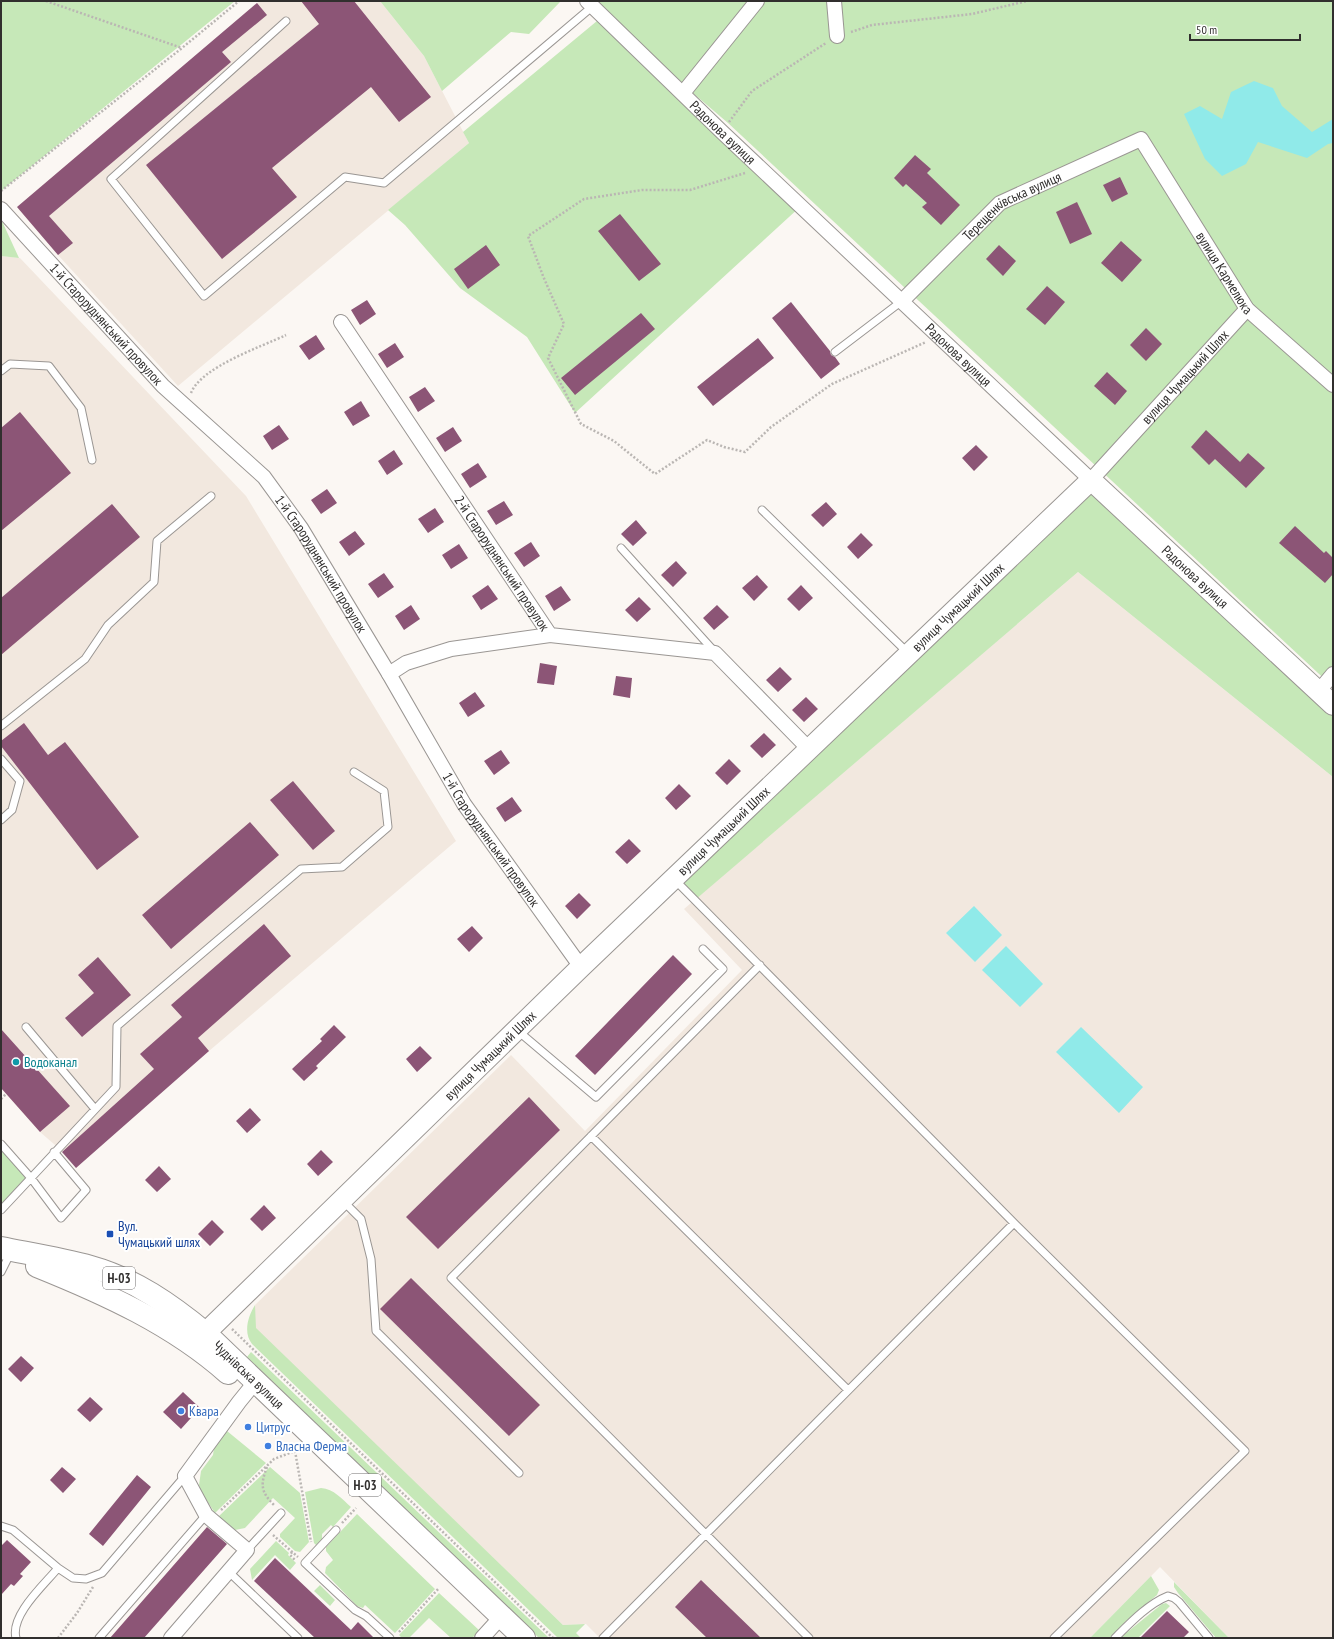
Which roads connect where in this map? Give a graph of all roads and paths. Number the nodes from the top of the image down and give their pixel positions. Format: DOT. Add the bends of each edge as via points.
graph roads {
  1 [pos="46,1"];
  2 [pos="240,1"];
  3 [pos="757,1"];
  4 [pos="834,1"];
  5 [pos="1027,1"];
  6 [pos="590,4"];
  7 [pos="286,21"];
  8 [pos="837,36"];
  9 [pos="182,48"];
  10 [pos="683,93"];
  11 [pos="722,132"];
  12 [pos="1141,139"];
  13 [pos="761,168"];
  14 [pos="1,192"];
  15 [pos="1,209"];
  16 [pos="902,301"];
  17 [pos="1247,309"];
  18 [pos="341,322"];
  19 [pos="286,335"];
  20 [pos="939,336"];
  21 [pos="835,352"];
  22 [pos="1,371"];
  23 [pos="1333,385"];
  24 [pos="186,407"];
  25 [pos="92,460"];
  26 [pos="1091,480"];
  27 [pos="211,496"];
  28 [pos="762,510"];
  29 [pos="621,548"];
  30 [pos="550,635"];
  31 [pos="715,653"];
  32 [pos="908,653"];
  33 [pos="389,674"];
  34 [pos="1333,674"];
  35 [pos="1318,692"];
  36 [pos="1333,705"];
  37 [pos="1,726"];
  38 [pos="808,748"];
  39 [pos="1,758"];
  40 [pos="354,772"];
  41 [pos="1,820"];
  42 [pos="674,878"];
  43 [pos="703,949"];
  44 [pos="760,965"];
  45 [pos="581,966"];
  46 [pos="26,1026"];
  47 [pos="517,1029"];
  48 [pos="6,1094"];
  49 [pos="1,1099"];
  50 [pos="95,1109"];
  51 [pos="591,1136"];
  52 [pos="1,1144"];
  53 [pos="54,1152"];
  54 [pos="31,1178"];
  55 [pos="341,1200"];
  56 [pos="1,1210"];
  57 [pos="1014,1223"];
  58 [pos="3,1256"];
  59 [pos="229,1326"];
  60 [pos="199,1339"];
  61 [pos="252,1386"];
  62 [pos="848,1390"];
  63 [pos="268,1465"];
  64 [pos="519,1473"];
  65 [pos="185,1476"];
  66 [pos="356,1508"];
  67 [pos="222,1509"];
  68 [pos="281,1513"];
  69 [pos="206,1515"];
  70 [pos="346,1519"];
  71 [pos="1,1526"];
  72 [pos="267,1529"];
  73 [pos="336,1530"];
  74 [pos="705,1534"];
  75 [pos="247,1550"];
  76 [pos="291,1551"];
  77 [pos="313,1554"];
  78 [pos="58,1568"];
  79 [pos="229,1572"];
  80 [pos="102,1573"];
  81 [pos="439,1588"];
  82 [pos="497,1629"];
  83 [pos="398,1632"];
  84 [pos="16,1638"];
  85 [pos="58,1638"];
  86 [pos="99,1638"];
  87 [pos="171,1638"];
  88 [pos="298,1638"];
  89 [pos="390,1638"];
  90 [pos="524,1638"];
  91 [pos="553,1638"];
  92 [pos="603,1638"];
  93 [pos="808,1638"];
  94 [pos="1054,1638"];
  95 [pos="1115,1638"];
  96 [pos="1209,1638"];
  1 -- 9 [label="path"];
  2 -- 9 [label="path"];
  3 -- 10 [label="street"];
  4 -- 8 [label="street"];
  5 -- 8 [label="path" via="972,14 872,25"];
  6 -- 7 [label="lane" via="384,183 345,177 204,296 111,180"];
  6 -- 10 [label="street, Радонова вулиця"];
  8 -- 11 [label="path" via="752,91"];
  9 -- 14 [label="path"];
  10 -- 11 [label="street, Радонова вулиця"];
  11 -- 13 [label="street, Радонова вулиця"];
  12 -- 16 [label="street, Терещенківська вулиця" via="1000,203"];
  12 -- 17 [label="street, вулиця Кармелюка"];
  13 -- 16 [label="street, Радонова вулиця"];
  13 -- 20 [label="path" via="690,190 642,190 584,199 528,236 564,324 548,358 582,424 614,441 655,474 707,440 745,452 771,427 832,384"];
  15 -- 24 [label="street, 1-й Староруднянський провулок" via="163,386"];
  16 -- 20 [label="street, Радонова вулиця"];
  16 -- 21 [label="lane"];
  17 -- 23 [label="street, вулиця Кармелюка"];
  17 -- 26 [label="street, вулиця Чумацький Шлях"];
  18 -- 30 [label="street, 2-й Староруднянський провулок"];
  19 -- 24 [label="path" via="212,369 193,386"];
  20 -- 26 [label="street, Радонова вулиця"];
  22 -- 25 [label="lane" via="10,364 49,366 82,408"];
  24 -- 33 [label="street, 1-й Староруднянський провулок" via="264,477 301,528"];
  26 -- 32 [label="street, вулиця Чумацький Шлях"];
  26 -- 35 [label="street, Радонова вулиця"];
  27 -- 37 [label="lane" via="157,541 154,582 108,625 85,659"];
  28 -- 32 [label="lane"];
  29 -- 31 [label="lane"];
  30 -- 31 [label="street, 2-й Староруднянський провулок"];
  30 -- 33 [label="street" via="450,649 406,663"];
  31 -- 38 [label="street"];
  32 -- 38 [label="street, вулиця Чумацький Шлях"];
  33 -- 45 [label="street, 1-й Староруднянський провулок" via="464,804"];
  34 -- 35 [label="street"];
  35 -- 36 [label="street, Радонова вулиця"];
  38 -- 42 [label="street, вулиця Чумацький Шлях"];
  39 -- 41 [label="lane" via="20,781 12,810"];
  40 -- 50 [label="lane" via="384,791 388,826 342,867 301,869 117,1026 116,1087"];
  42 -- 44 [label="lane"];
  42 -- 45 [label="street, вулиця Чумацький Шлях"];
  43 -- 47 [label="lane" via="723,969 596,1097"];
  44 -- 51 [label="lane"];
  44 -- 57 [label="lane"];
  45 -- 47 [label="street, вулиця Чумацький Шлях"];
  46 -- 50 [label="lane"];
  47 -- 55 [label="street, вулиця Чумацький Шлях"];
  48 -- 49 [label="path"];
  50 -- 53 [label="lane"];
  51 -- 62 [label="lane"];
  51 -- 74 [label="lane" via="451,1278"];
  52 -- 54 [label="lane"];
  53 -- 54 [label="lane"];
  53 -- 54 [label="lane" via="86,1190 61,1218"];
  54 -- 56 [label="lane"];
  55 -- 60 [label="street, вулиця Чумацький Шлях"];
  55 -- 64 [label="lane" via="361,1219 363,1226 371,1259 376,1331"];
  57 -- 62 [label="lane"];
  57 -- 94 [label="lane" via="1245,1451"];
  58 -- 60 [label="main road, Чуднівська вулиця / Н-03" via="92,1267 111,1274 168,1303"];
  59 -- 91 [label="path"];
  60 -- 61 [label="main road, Чуднівська вулиця / Н-03"];
  61 -- 65 [label="street"];
  61 -- 82 [label="main road, Чуднівська вулиця / Н-03"];
  62 -- 74 [label="lane"];
  63 -- 67 [label="path"];
  63 -- 68 [label="path" via="263,1477 263,1492"];
  63 -- 77 [label="path" via="274,1459 295,1451"];
  65 -- 69 [label="street"];
  65 -- 80 [label="lane"];
  66 -- 70 [label="path"];
  68 -- 72 [label="lane"];
  69 -- 75 [label="street"];
  69 -- 86 [label="lane"];
  71 -- 78 [label="lane" via="14,1530"];
  72 -- 75 [label="lane"];
  72 -- 76 [label="path"];
  73 -- 77 [label="lane"];
  74 -- 92 [label="lane"];
  74 -- 93 [label="lane"];
  75 -- 79 [label="street"];
  77 -- 89 [label="lane" via="305,1563 355,1610 366,1616"];
  78 -- 80 [label="lane" via="73,1578 86,1579"];
  78 -- 84 [label="lane" via="21,1611"];
  79 -- 87 [label="street"];
  79 -- 88 [label="lane"];
  80 -- 85 [label="path"];
  81 -- 83 [label="path"];
  82 -- 90 [label="main road, Чуднівська вулиця / Н-03"];
  95 -- 96 [label="lane" via="1151,1606 1168,1596 1179,1602"];
}
